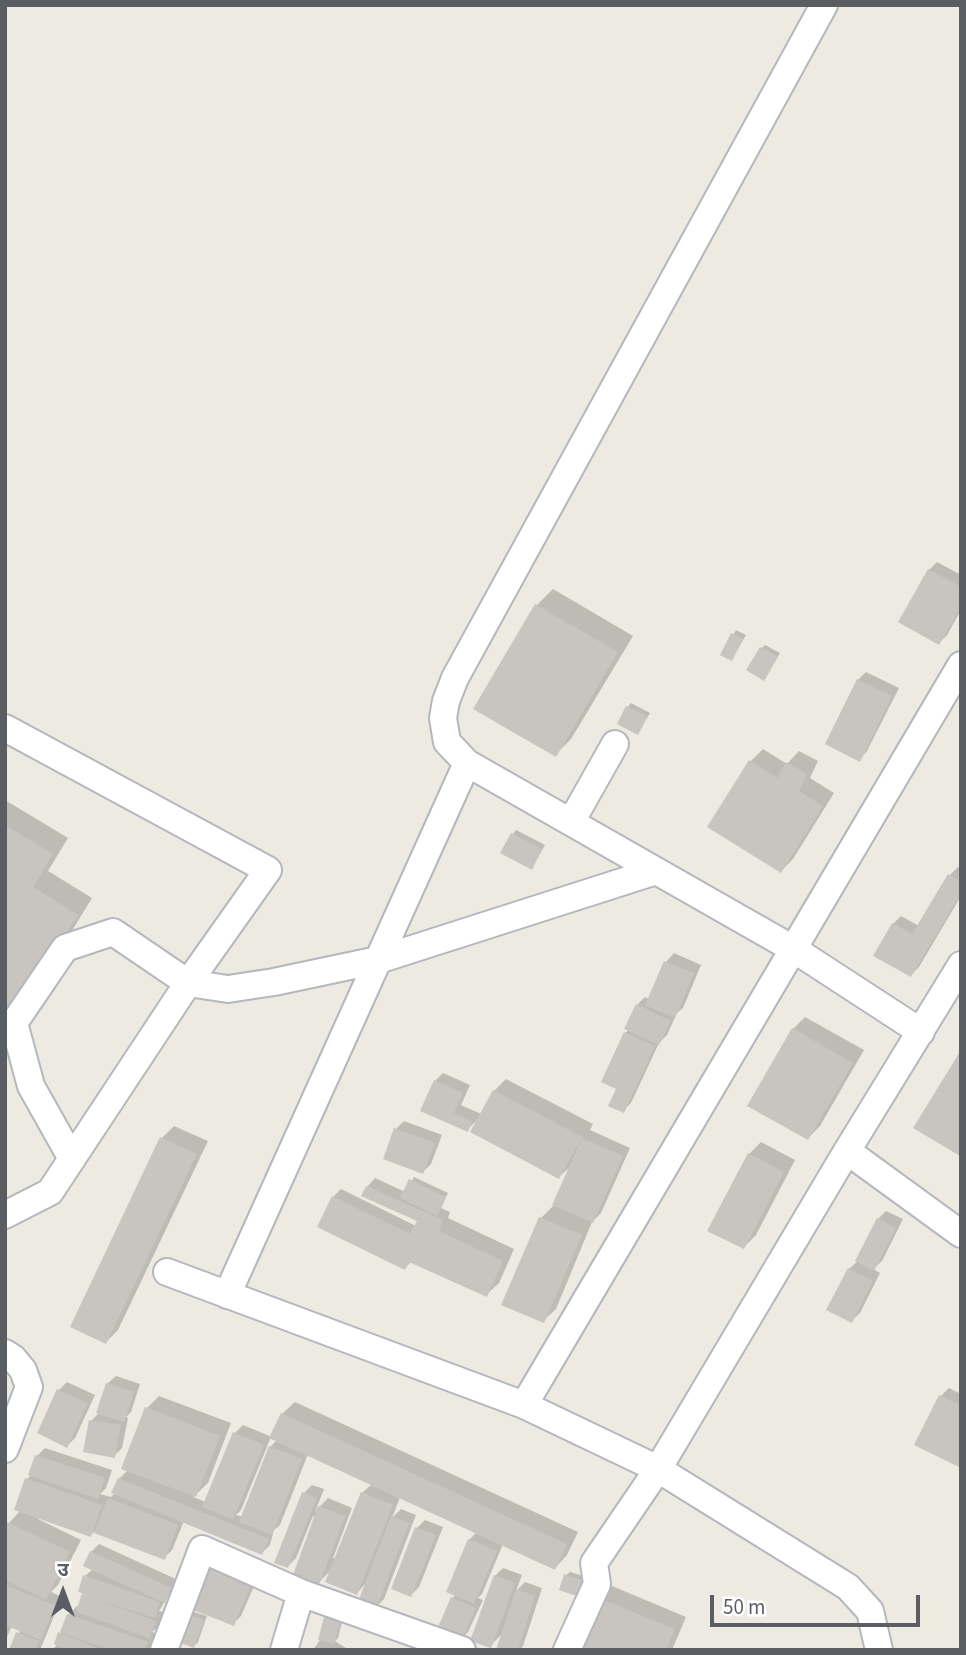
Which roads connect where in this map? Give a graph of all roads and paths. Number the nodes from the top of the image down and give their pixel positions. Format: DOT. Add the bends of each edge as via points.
graph roads {
  1 [pos="824,5"];
  2 [pos="961,665"];
  3 [pos="5,728"];
  4 [pos="615,744"];
  5 [pos="467,763"];
  6 [pos="571,822"];
  7 [pos="656,871"];
  8 [pos="795,950"];
  9 [pos="378,960"];
  10 [pos="961,965"];
  11 [pos="188,983"];
  12 [pos="921,1032"];
  13 [pos="847,1151"];
  14 [pos="72,1159"];
  15 [pos="5,1215"];
  16 [pos="961,1234"];
  17 [pos="167,1272"];
  18 [pos="227,1294"];
  19 [pos="5,1353"];
  20 [pos="524,1405"];
  21 [pos="5,1449"];
  22 [pos="658,1469"];
  23 [pos="301,1593"];
  24 [pos="164,1650"];
  25 [pos="284,1650"];
  26 [pos="461,1650"];
  27 [pos="567,1650"];
  28 [pos="879,1650"];
  1 -- 5 [label="street" via="456,678 443,718 447,742"];
  2 -- 8 [label="street"];
  3 -- 11 [label="street" via="268,870"];
  4 -- 6 [label="street"];
  5 -- 6 [label="street"];
  5 -- 9 [label="street"];
  6 -- 7 [label="street"];
  7 -- 8 [label="street"];
  7 -- 9 [label="street"];
  8 -- 12 [label="street"];
  8 -- 20 [label="street"];
  9 -- 11 [label="street" via="228,989"];
  9 -- 18 [label="street"];
  10 -- 12 [label="street"];
  11 -- 14 [label="street"];
  11 -- 14 [label="street" via="113,932 65,948 14,1023 31,1086"];
  12 -- 13 [label="street"];
  13 -- 16 [label="street"];
  13 -- 22 [label="street"];
  14 -- 15 [label="street" via="50,1192"];
  17 -- 18 [label="street"];
  18 -- 20 [label="street"];
  19 -- 21 [label="street" via="23,1370 29,1387"];
  20 -- 22 [label="street"];
  22 -- 27 [label="street" via="594,1563 597,1584"];
  22 -- 28 [label="street" via="848,1587 870,1611"];
  23 -- 24 [label="street" via="202,1549"];
  23 -- 25 [label="street"];
  23 -- 26 [label="street"];
}
